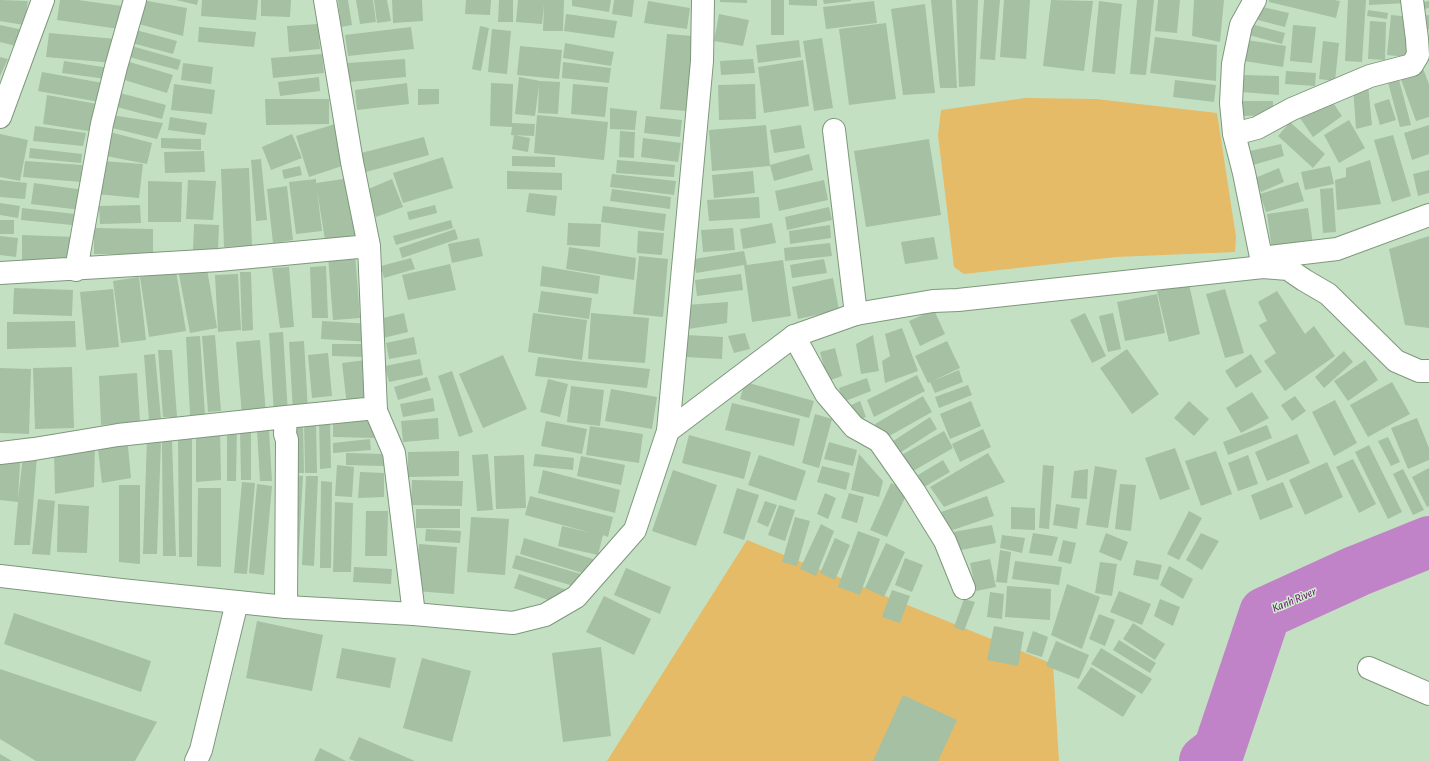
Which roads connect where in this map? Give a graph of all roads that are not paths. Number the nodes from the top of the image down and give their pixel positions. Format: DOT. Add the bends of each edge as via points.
graph roads {
  1 [pos="43,0"];
  2 [pos="135,0"];
  3 [pos="325,0"];
  4 [pos="703,0"];
  5 [pos="1254,0"];
  6 [pos="1412,0"];
  7 [pos="0,117"];
  8 [pos="834,130"];
  9 [pos="1234,134"];
  10 [pos="1429,215"];
  11 [pos="369,246"];
  12 [pos="1262,262"];
  13 [pos="76,270"];
  14 [pos="0,273"];
  15 [pos="856,314"];
  16 [pos="794,336"];
  17 [pos="1429,371"];
  18 [pos="376,408"];
  19 [pos="286,417"];
  20 [pos="668,431"];
  21 [pos="0,453"];
  22 [pos="0,576"];
  23 [pos="964,588"];
  24 [pos="237,602"];
  25 [pos="286,607"];
  26 [pos="414,614"];
  27 [pos="1369,668"];
  28 [pos="1429,694"];
  29 [pos="196,761"];
  1 -- 7 [label="street"];
  2 -- 13 [label="street" via="102,124"];
  3 -- 11 [label="street"];
  4 -- 20 [label="street" via="702,61"];
  5 -- 9 [label="street" via="1242,25 1233,64 1231,103"];
  6 -- 9 [label="street" via="1418,55 1412,65 1370,76 1292,109 1257,128"];
  8 -- 15 [label="street"];
  9 -- 12 [label="street"];
  10 -- 12 [label="street" via="1337,248"];
  11 -- 13 [label="street"];
  11 -- 18 [label="street"];
  12 -- 15 [label="street" via="932,301"];
  12 -- 17 [label="street" via="1288,269 1328,294 1396,361 1418,371"];
  13 -- 14 [label="street"];
  15 -- 16 [label="street"];
  16 -- 20 [label="street"];
  16 -- 23 [label="street" via="826,394 854,427 879,441 914,491 945,541"];
  18 -- 19 [label="street"];
  18 -- 26 [label="street" via="394,453"];
  19 -- 21 [label="street" via="118,435"];
  19 -- 25 [label="street"];
  20 -- 26 [label="street" via="635,530 576,597 546,615 513,624"];
  22 -- 24 [label="street"];
  24 -- 25 [label="street"];
  24 -- 29 [label="street" via="201,750"];
  25 -- 26 [label="street"];
  27 -- 28 [label="street"];
}
